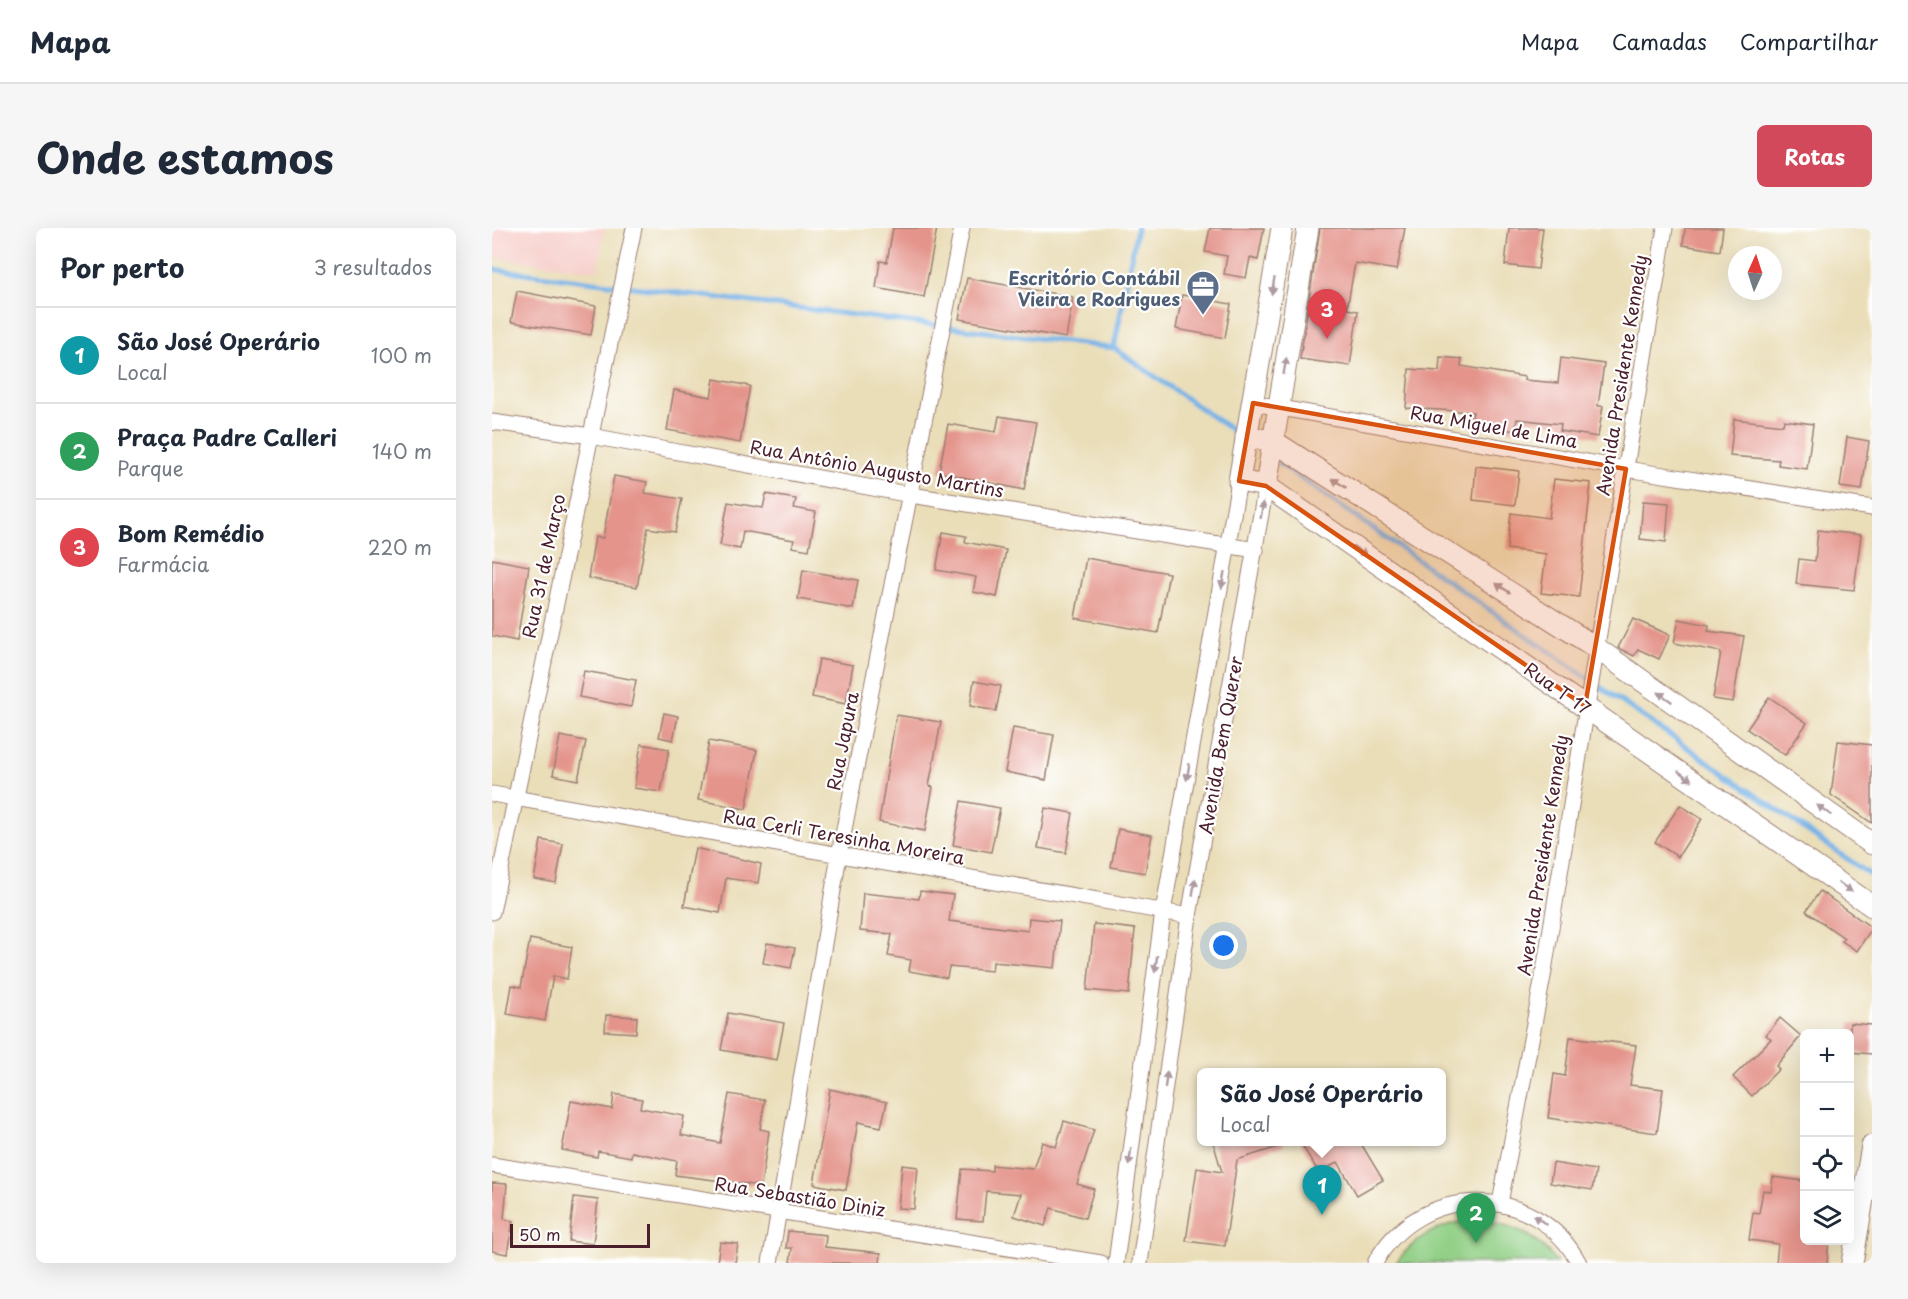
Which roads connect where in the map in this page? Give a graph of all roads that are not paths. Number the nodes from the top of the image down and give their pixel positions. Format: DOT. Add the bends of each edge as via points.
graph roads {
  1 [pos="634,228"];
  2 [pos="962,228"];
  3 [pos="1282,228"];
  4 [pos="1308,228"];
  5 [pos="1665,228"];
  6 [pos="1252,403"];
  7 [pos="1278,408"];
  8 [pos="492,422"];
  9 [pos="591,436"];
  10 [pos="1246,437"];
  11 [pos="1273,441"];
  12 [pos="1626,468"];
  13 [pos="1239,481"];
  14 [pos="1266,486"];
  15 [pos="911,495"];
  16 [pos="1872,508"];
  17 [pos="1229,545"];
  18 [pos="1256,550"];
  19 [pos="1595,647"];
  20 [pos="1585,706"];
  21 [pos="492,794"];
  22 [pos="514,797"];
  23 [pos="1872,844"];
  24 [pos="839,855"];
  25 [pos="1872,906"];
  26 [pos="492,912"];
  27 [pos="1163,912"];
  28 [pos="1189,916"];
  29 [pos="1872,1146"];
  30 [pos="492,1165"];
  31 [pos="1500,1203"];
  32 [pos="778,1213"];
  33 [pos="770,1263"];
  34 [pos="1101,1263"];
  35 [pos="1116,1263"];
  36 [pos="1140,1263"];
  37 [pos="1375,1263"];
  38 [pos="1579,1263"];
  39 [pos="1852,1263"];
  1 -- 9 [label="street, Rua 31 de Março"];
  2 -- 15 [label="street, Rua Japura"];
  3 -- 6 [label="street, Avenida Bem Querer, one-way"];
  7 -- 4 [label="street, Avenida Bem Querer, one-way"];
  5 -- 12 [label="street, Avenida Presidente Kennedy"];
  6 -- 7 [label="street, Rua Miguel de Lima"];
  6 -- 10 [label="street, Avenida Bem Querer"];
  7 -- 11 [label="street, Avenida Bem Querer"];
  7 -- 12 [label="street, Rua Miguel de Lima"];
  8 -- 9 [label="street, Rua Antônio Augusto Martins"];
  9 -- 15 [label="street, Rua Antônio Augusto Martins"];
  9 -- 22 [label="street, Rua 31 de Março"];
  10 -- 11 [label="street"];
  10 -- 13 [label="street, Avenida Bem Querer"];
  11 -- 14 [label="street, Avenida Bem Querer"];
  19 -- 11 [label="street, one-way"];
  12 -- 16 [label="street, Rua Miguel de Lima"];
  12 -- 19 [label="street, Avenida Presidente Kennedy"];
  13 -- 14 [label="street, Rua T 17"];
  13 -- 17 [label="street, Avenida Bem Querer"];
  18 -- 14 [label="street, Avenida Bem Querer, one-way"];
  14 -- 20 [label="street, Rua T 17, one-way"];
  15 -- 17 [label="street, Rua Antônio Augusto Martins"];
  15 -- 24 [label="street, Rua Japura"];
  17 -- 18 [label="street, Rua Antônio Augusto Martins"];
  17 -- 27 [label="street, Avenida Bem Querer, one-way"];
  28 -- 18 [label="street, Avenida Bem Querer, one-way"];
  19 -- 20 [label="street, Avenida Presidente Kennedy"];
  23 -- 19 [label="street, one-way"];
  20 -- 25 [label="street, Rua T 17, one-way"];
  20 -- 31 [label="street, Avenida Presidente Kennedy" via="1544,971"];
  21 -- 22 [label="street, Rua Cerli Teresinha Moreira"];
  22 -- 24 [label="street, Rua Cerli Teresinha Moreira"];
  22 -- 26 [label="street, Rua 31 de Março"];
  24 -- 27 [label="street, Rua Cerli Teresinha Moreira"];
  24 -- 32 [label="street, Rua Japura"];
  27 -- 28 [label="street, Rua Cerli Teresinha Moreira"];
  27 -- 35 [label="street, Avenida Bem Querer, one-way"];
  36 -- 28 [label="street, Avenida Bem Querer, one-way"];
  29 -- 39 [label="street"];
  30 -- 32 [label="street, Rua Sebastião Diniz"];
  31 -- 37 [label="street" via="1468,1201 1429,1212 1399,1231"];
  38 -- 31 [label="street, one-way" via="1550,1227 1527,1212"];
  32 -- 33 [label="street, Rua Japura"];
  32 -- 34 [label="street, Rua Sebastião Diniz"];
}
